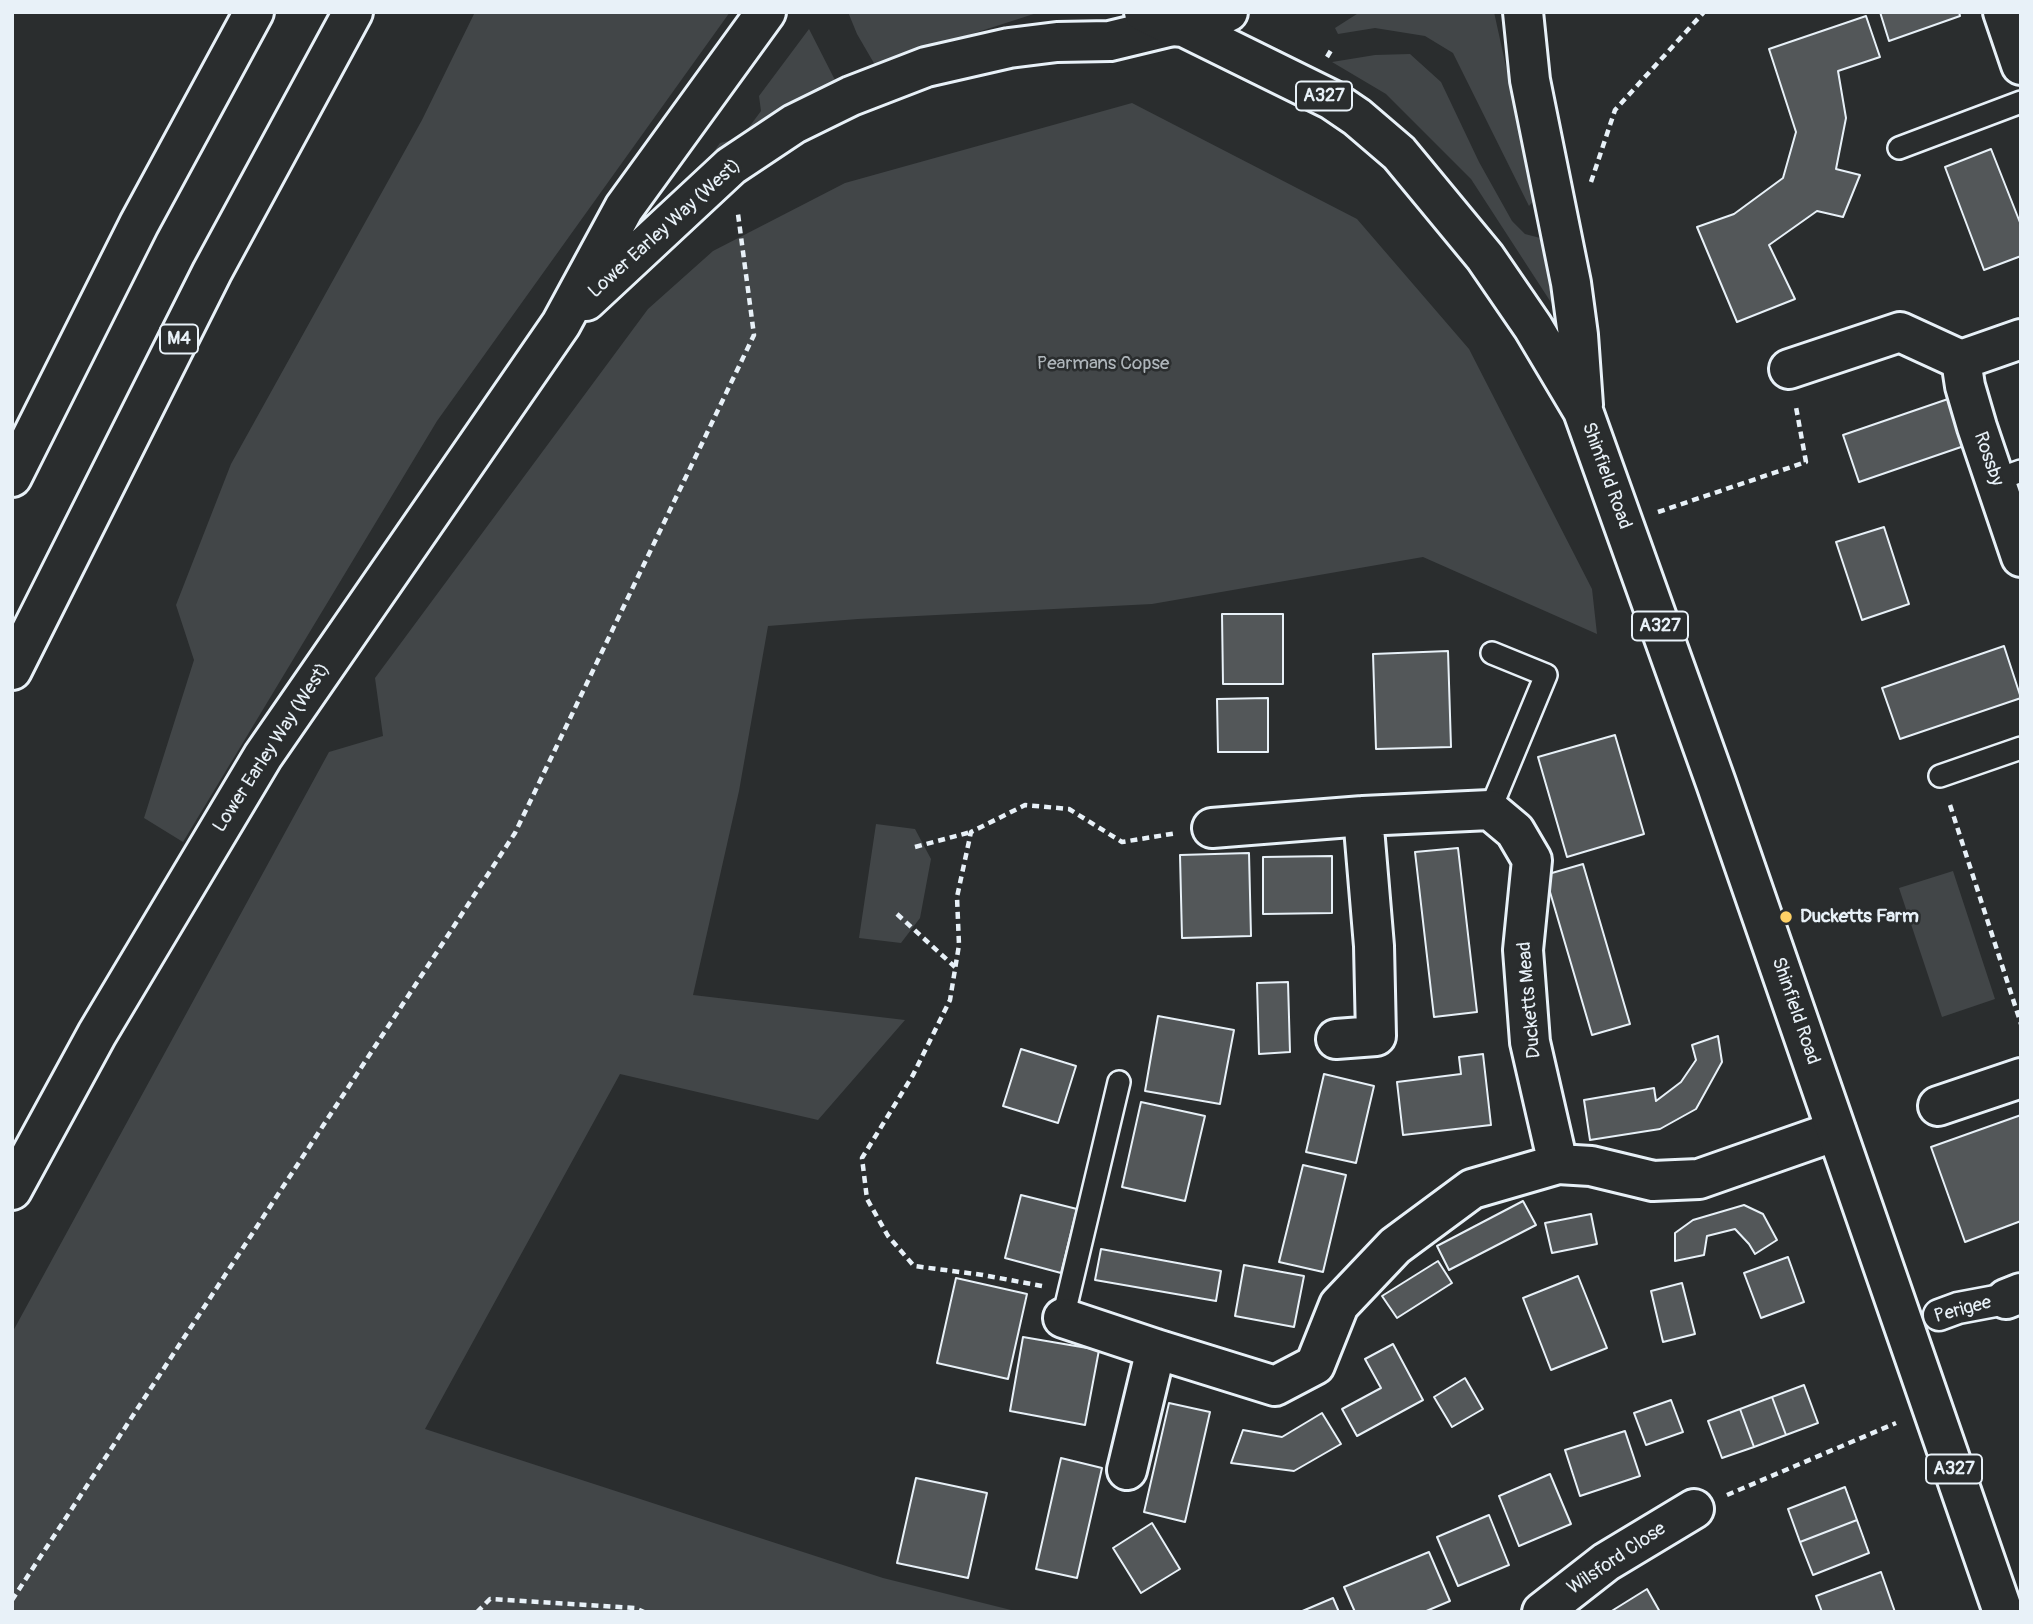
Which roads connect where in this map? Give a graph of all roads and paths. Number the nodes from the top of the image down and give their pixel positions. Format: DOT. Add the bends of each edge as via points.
graph roads {
  1 [pos="254,12"];
  2 [pos="353,12"];
  3 [pos="765,12"];
  4 [pos="1228,12"];
  5 [pos="1523,12"];
  6 [pos="1704,12"];
  7 [pos="2003,12"];
  8 [pos="1166,22"];
  9 [pos="2021,65"];
  10 [pos="2021,102"];
  11 [pos="1899,148"];
  12 [pos="1587,194"];
  13 [pos="737,208"];
  14 [pos="561,324"];
  15 [pos="2021,339"];
  16 [pos="1961,360"];
  17 [pos="1789,369"];
  18 [pos="1583,411"];
  19 [pos="2008,475"];
  20 [pos="12,477"];
  21 [pos="1654,514"];
  22 [pos="2021,557"];
  23 [pos="1492,653"];
  24 [pos="12,670"];
  25 [pos="2021,748"];
  26 [pos="1940,776"];
  27 [pos="1490,810"];
  28 [pos="1363,816"];
  29 [pos="1212,828"];
  30 [pos="971,832"];
  31 [pos="915,847"];
  32 [pos="897,914"];
  33 [pos="955,967"];
  34 [pos="2021,1024"];
  35 [pos="1336,1039"];
  36 [pos="2021,1078"];
  37 [pos="1119,1082"];
  38 [pos="1938,1106"];
  39 [pos="1836,1131"];
  40 [pos="1558,1164"];
  41 [pos="12,1190"];
  42 [pos="2013,1296"];
  43 [pos="1063,1318"];
  44 [pos="1922,1321"];
  45 [pos="1156,1349"];
  46 [pos="1932,1402"];
  47 [pos="1127,1470"];
  48 [pos="1694,1509"];
  49 [pos="12,1600"];
  50 [pos="477,1612"];
  51 [pos="644,1612"];
  52 [pos="1542,1612"];
  53 [pos="2003,1612"];
  1 -- 20 [label="main road" via="139,224"];
  2 -- 24 [label="main road, M4" via="212,272"];
  3 -- 14 [label="main road, Lower Earley Way (West)" via="624,208"];
  4 -- 8 [label="main road, Lower Earley Way (West)"];
  5 -- 18 [label="main road, Shinfield Road / A327" via="1530,80 1571,284"];
  6 -- 12 [label="path" via="1615,110"];
  7 -- 9 [label="main road"];
  8 -- 14 [label="main road, Lower Earley Way (West)" via="1110,41 1009,48 926,67 794,124 731,166"];
  8 -- 18 [label="main road, Shinfield Road / A327" via="1332,100 1399,153 1485,257"];
  10 -- 11 [label="lane"];
  13 -- 49 [label="path" via="754,335 514,833"];
  14 -- 41 [label="main road, Lower Earley Way (West)" via="263,756 97,1034"];
  15 -- 16 [label="main road"];
  16 -- 17 [label="main road" via="1900,332"];
  16 -- 19 [label="main road, Rossby" via="1977,427"];
  17 -- 21 [label="path" via="1806,462"];
  18 -- 39 [label="main road, Shinfield Road / A327"];
  19 -- 22 [label="main road, Rossby" via="2013,537"];
  23 -- 27 [label="lane" via="1546,675"];
  25 -- 26 [label="lane"];
  26 -- 34 [label="path"];
  27 -- 28 [label="main road"];
  27 -- 40 [label="main road, Ducketts Mead" via="1515,831 1532,860 1523,950 1530,1042"];
  28 -- 29 [label="main road"];
  28 -- 35 [label="main road" via="1376,1036"];
  29 -- 30 [label="path" via="1122,842 1069,809 1025,805"];
  30 -- 31 [label="path"];
  30 -- 33 [label="path" via="957,897"];
  32 -- 33 [label="path"];
  33 -- 43 [label="path" via="950,1000 913,1075 862,1158 867,1199 888,1236 914,1266 1043,1286"];
  36 -- 38 [label="main road"];
  37 -- 43 [label="lane"];
  39 -- 40 [label="main road" via="1699,1179 1653,1181 1591,1166"];
  39 -- 44 [label="main road, Shinfield Road / A327"];
  40 -- 45 [label="main road" via="1472,1189 1395,1246 1339,1305 1315,1365 1275,1386"];
  42 -- 44 [label="street, Perigee"];
  43 -- 45 [label="main road"];
  44 -- 46 [label="main road, Shinfield Road / A327"];
  45 -- 47 [label="main road"];
  46 -- 48 [label="path" via="1901,1422"];
  46 -- 53 [label="main road, Shinfield Road / A327"];
  48 -- 52 [label="main road, Wilsford Close" via="1605,1562"];
  50 -- 51 [label="path" via="490,1599"];
}
